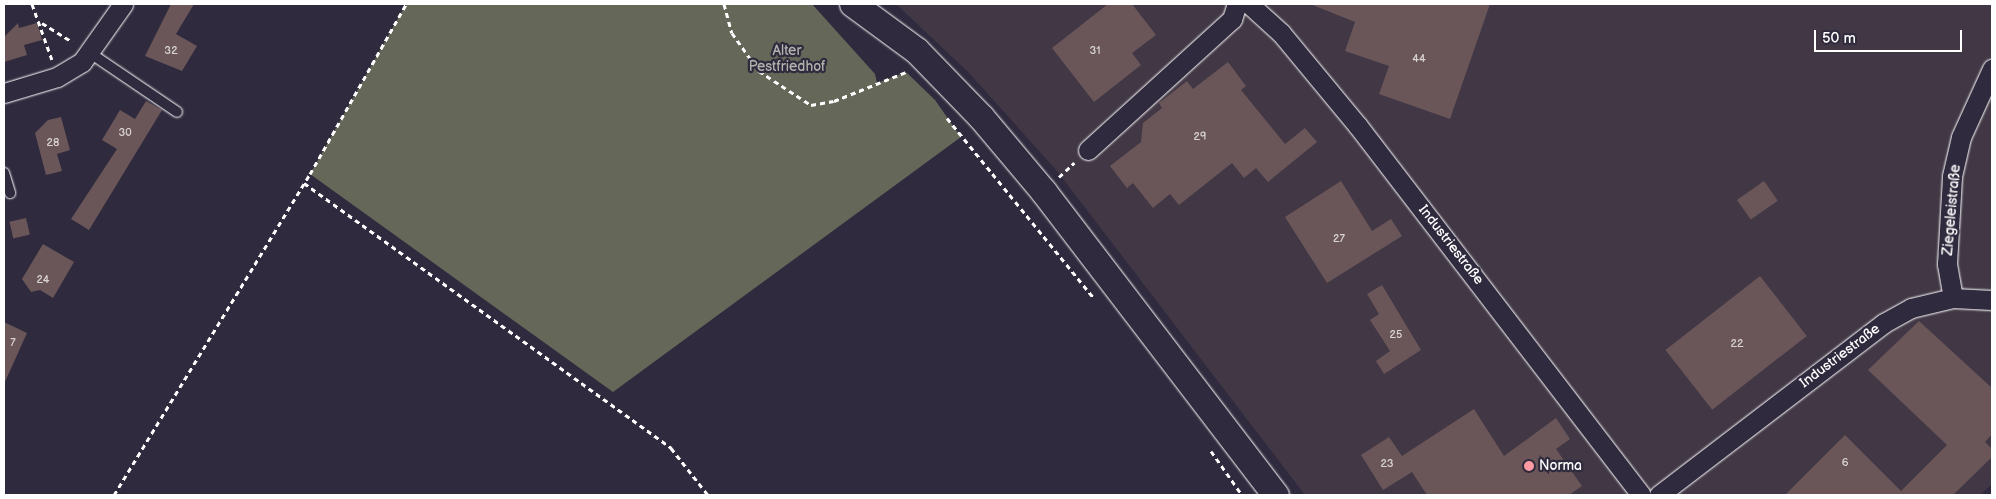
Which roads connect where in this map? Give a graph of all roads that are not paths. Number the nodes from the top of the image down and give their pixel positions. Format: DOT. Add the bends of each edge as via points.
graph roads {
  1 [pos="123,4"];
  2 [pos="853,4"];
  3 [pos="1237,4"];
  4 [pos="1249,4"];
  5 [pos="90,53"];
  6 [pos="1992,69"];
  7 [pos="4,93"];
  8 [pos="178,112"];
  9 [pos="1088,150"];
  10 [pos="4,173"];
  11 [pos="10,193"];
  12 [pos="1953,298"];
  13 [pos="1992,300"];
  14 [pos="1276,495"];
  15 [pos="1641,495"];
  16 [pos="1660,495"];
  1 -- 5 [label="street"];
  2 -- 14 [label="street" via="917,51 982,118 1044,192"];
  3 -- 9 [label="street" via="1232,19"];
  4 -- 15 [label="street, Industriestraße" via="1281,33 1358,126"];
  5 -- 7 [label="street" via="57,77"];
  5 -- 8 [label="lane"];
  6 -- 12 [label="street, Ziegeleistraße" via="1961,137 1952,176 1947,264"];
  10 -- 11 [label="lane"];
  12 -- 13 [label="street, Industriestraße"];
  12 -- 16 [label="street, Industriestraße" via="1911,308 1884,323"];
}
